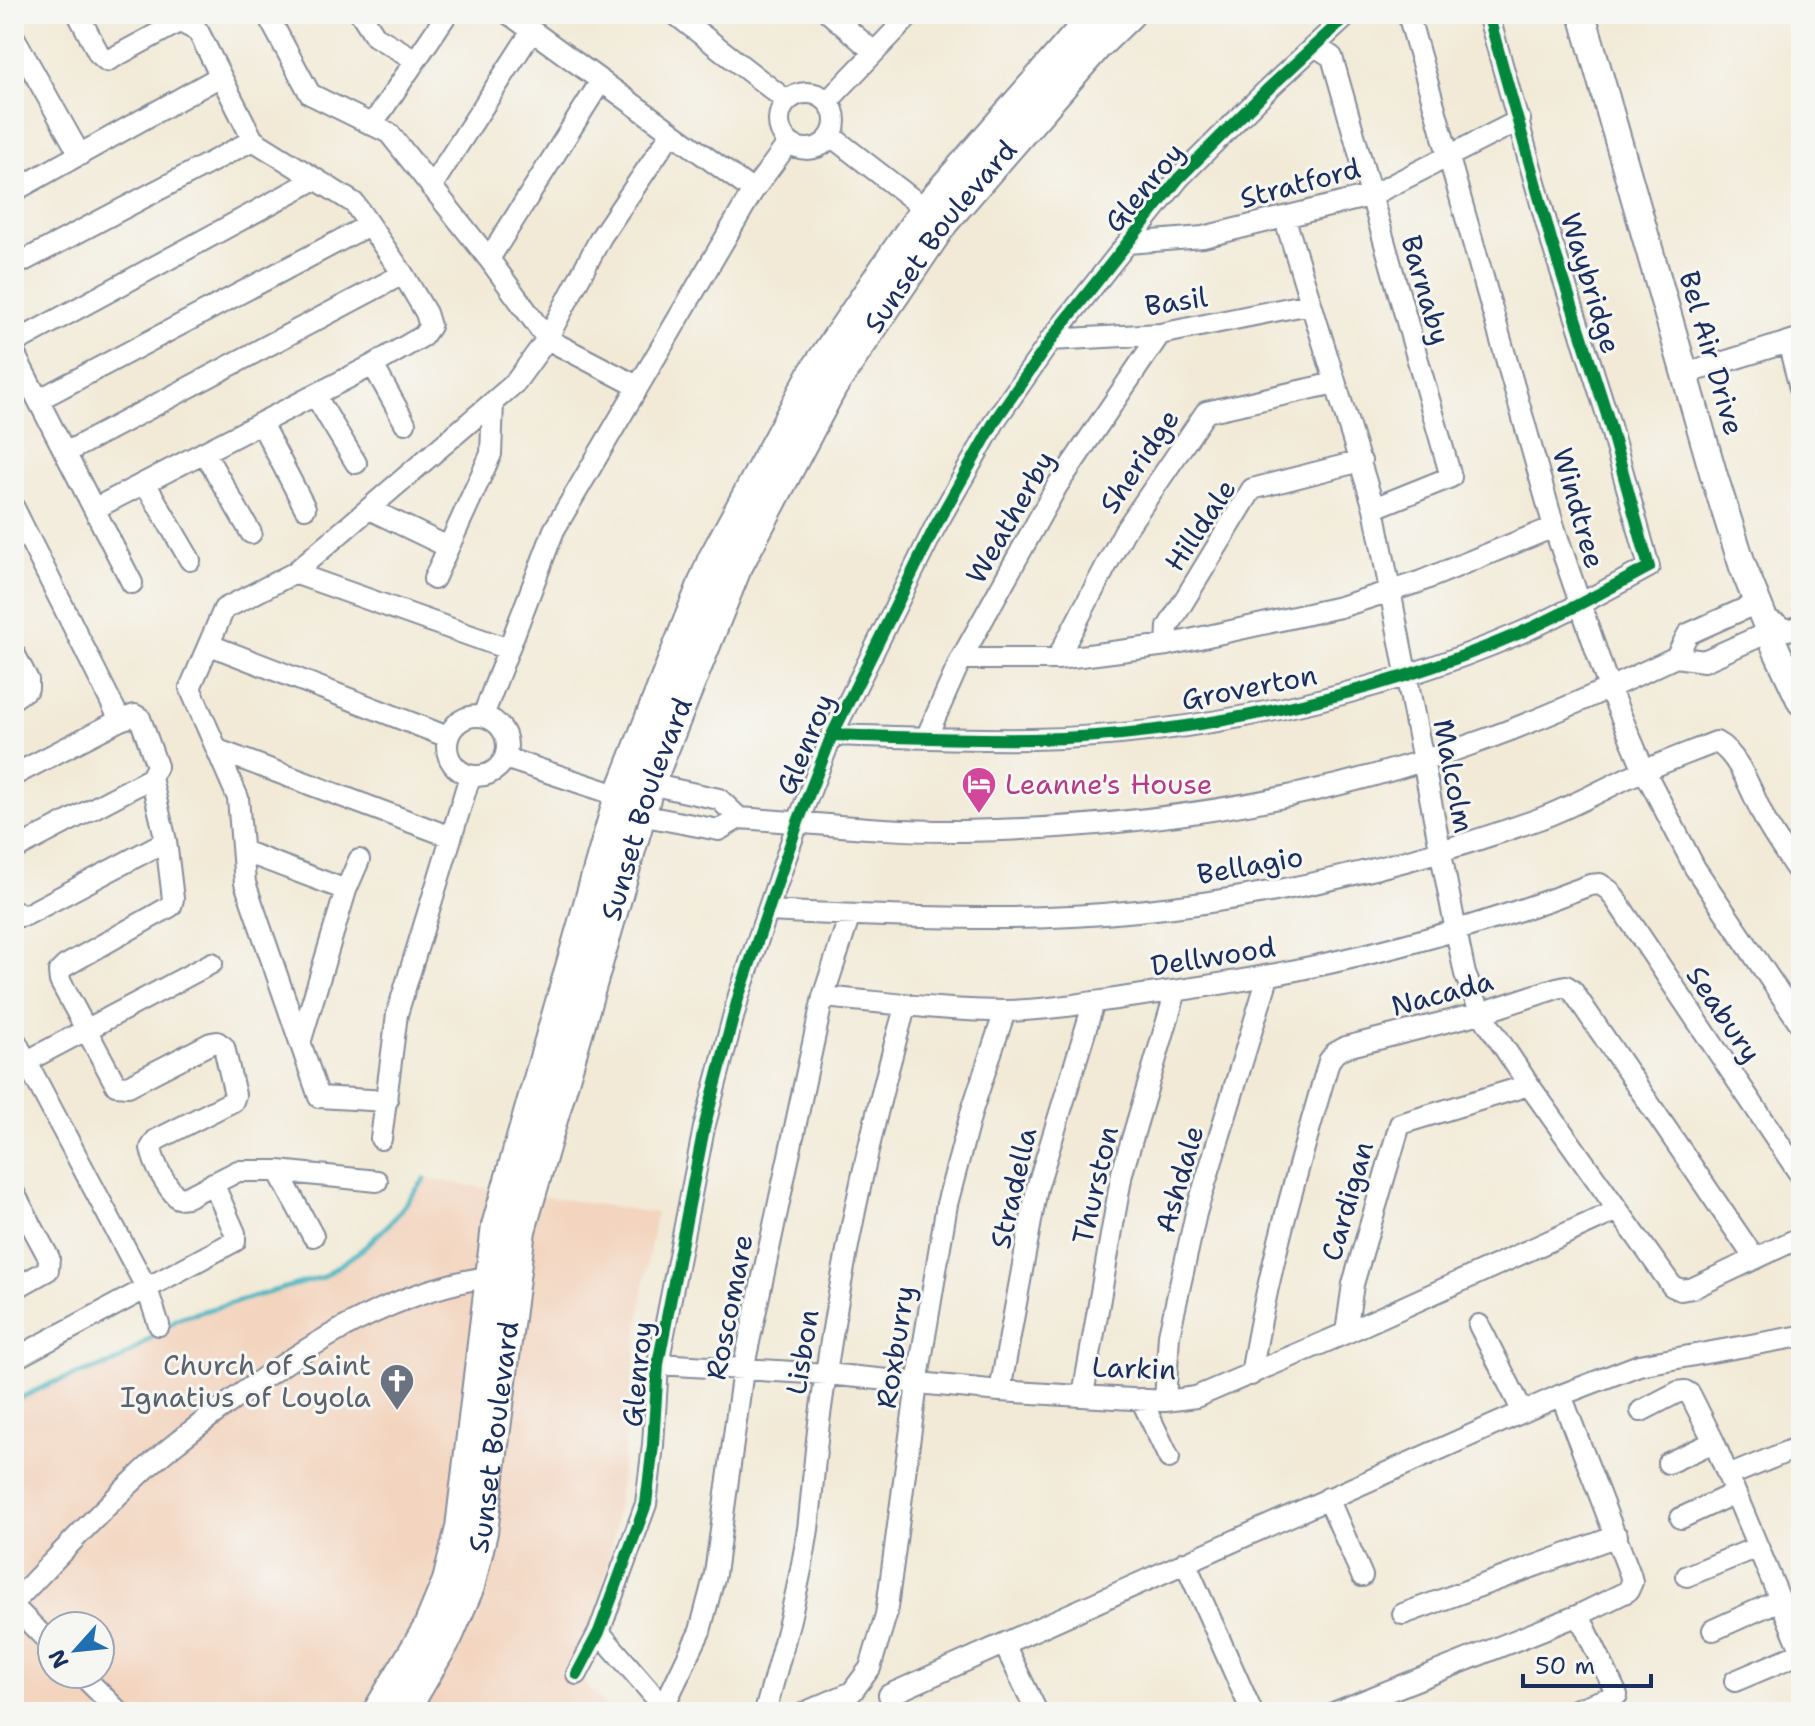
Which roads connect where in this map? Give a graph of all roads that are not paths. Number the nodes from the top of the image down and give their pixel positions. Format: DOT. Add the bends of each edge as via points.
graph roads {
  1 [pos="78,14"];
  2 [pos="267,14"];
  3 [pos="361,14"];
  4 [pos="447,14"];
  5 [pos="509,14"];
  6 [pos="675,14"];
  7 [pos="830,14"];
  8 [pos="911,14"];
  9 [pos="1096,14"];
  10 [pos="1129,14"];
  11 [pos="1349,14"];
  12 [pos="1408,14"];
  13 [pos="1488,14"];
  14 [pos="1582,14"];
  15 [pos="173,18"];
  16 [pos="532,31"];
  17 [pos="14,37"];
  18 [pos="1315,46"];
  19 [pos="874,52"];
  20 [pos="416,60"];
  21 [pos="219,77"];
  22 [pos="601,81"];
  23 [pos="787,101"];
  24 [pos="828,101"];
  25 [pos="1520,120"];
  26 [pos="372,125"];
  27 [pos="672,132"];
  28 [pos="831,136"];
  29 [pos="253,140"];
  30 [pos="789,142"];
  31 [pos="1448,154"];
  32 [pos="80,155"];
  33 [pos="314,180"];
  34 [pos="16,185"];
  35 [pos="431,187"];
  36 [pos="753,191"];
  37 [pos="1370,196"];
  38 [pos="935,216"];
  39 [pos="1285,219"];
  40 [pos="369,225"];
  41 [pos="1128,243"];
  42 [pos="489,259"];
  43 [pos="14,266"];
  44 [pos="403,274"];
  45 [pos="1309,304"];
  46 [pos="1160,334"];
  47 [pos="547,339"];
  48 [pos="1050,340"];
  49 [pos="1795,340"];
  50 [pos="14,343"];
  51 [pos="14,353"];
  52 [pos="373,365"];
  53 [pos="1685,374"];
  54 [pos="1335,383"];
  55 [pos="637,386"];
  56 [pos="1801,392"];
  57 [pos="315,395"];
  58 [pos="38,400"];
  59 [pos="493,403"];
  60 [pos="261,423"];
  61 [pos="405,423"];
  62 [pos="204,452"];
  63 [pos="65,453"];
  64 [pos="1361,461"];
  65 [pos="356,463"];
  66 [pos="145,483"];
  67 [pos="14,508"];
  68 [pos="305,508"];
  69 [pos="1374,508"];
  70 [pos="94,509"];
  71 [pos="369,509"];
  72 [pos="1554,527"];
  73 [pos="251,533"];
  74 [pos="448,547"];
  75 [pos="190,560"];
  76 [pos="1649,567"];
  77 [pos="294,573"];
  78 [pos="434,579"];
  79 [pos="132,583"];
  80 [pos="1391,590"];
  81 [pos="1579,605"];
  82 [pos="1763,617"];
  83 [pos="1801,626"];
  84 [pos="210,645"];
  85 [pos="1167,645"];
  86 [pos="508,649"];
  87 [pos="14,653"];
  88 [pos="1676,657"];
  89 [pos="961,659"];
  90 [pos="1057,659"];
  91 [pos="1406,675"];
  92 [pos="1609,688"];
  93 [pos="14,698"];
  94 [pos="1801,702"];
  95 [pos="483,716"];
  96 [pos="120,720"];
  97 [pos="832,735"];
  98 [pos="448,737"];
  99 [pos="926,738"];
  100 [pos="218,750"];
  101 [pos="505,758"];
  102 [pos="1424,760"];
  103 [pos="1644,770"];
  104 [pos="14,775"];
  105 [pos="470,776"];
  106 [pos="151,778"];
  107 [pos="649,784"];
  108 [pos="630,805"];
  109 [pos="739,818"];
  110 [pos="798,822"];
  111 [pos="451,837"];
  112 [pos="166,841"];
  113 [pos="14,850"];
  114 [pos="1440,850"];
  115 [pos="243,851"];
  116 [pos="359,860"];
  117 [pos="1801,876"];
  118 [pos="1600,884"];
  119 [pos="346,890"];
  120 [pos="14,910"];
  121 [pos="769,911"];
  122 [pos="850,915"];
  123 [pos="1456,931"];
  124 [pos="212,963"];
  125 [pos="1268,977"];
  126 [pos="1176,991"];
  127 [pos="823,997"];
  128 [pos="1094,1002"];
  129 [pos="906,1004"];
  130 [pos="1005,1011"];
  131 [pos="1481,1013"];
  132 [pos="1801,1025"];
  133 [pos="88,1030"];
  134 [pos="14,1038"];
  135 [pos="300,1043"];
  136 [pos="20,1064"];
  137 [pos="1529,1085"];
  138 [pos="387,1101"];
  139 [pos="381,1139"];
  140 [pos="278,1171"];
  141 [pos="1801,1176"];
  142 [pos="377,1181"];
  143 [pos="213,1183"];
  144 [pos="14,1193"];
  145 [pos="1618,1210"];
  146 [pos="19,1214"];
  147 [pos="313,1236"];
  148 [pos="1801,1237"];
  149 [pos="1755,1259"];
  150 [pos="503,1275"];
  151 [pos="14,1289"];
  152 [pos="147,1289"];
  153 [pos="159,1325"];
  154 [pos="1479,1325"];
  155 [pos="1346,1333"];
  156 [pos="1801,1336"];
  157 [pos="14,1359"];
  158 [pos="658,1364"];
  159 [pos="743,1370"];
  160 [pos="827,1374"];
  161 [pos="1251,1375"];
  162 [pos="917,1384"];
  163 [pos="1000,1391"];
  164 [pos="1083,1395"];
  165 [pos="1561,1395"];
  166 [pos="1141,1399"];
  167 [pos="1165,1401"];
  168 [pos="1641,1411"];
  169 [pos="1523,1412"];
  170 [pos="1714,1442"];
  171 [pos="1800,1451"];
  172 [pos="1169,1458"];
  173 [pos="1668,1463"];
  174 [pos="1732,1484"];
  175 [pos="1328,1498"];
  176 [pos="1681,1518"];
  177 [pos="1617,1536"];
  178 [pos="1758,1547"];
  179 [pos="1185,1562"];
  180 [pos="1362,1576"];
  181 [pos="1687,1576"];
  182 [pos="1780,1600"];
  183 [pos="14,1605"];
  184 [pos="1403,1614"];
  185 [pos="1579,1615"];
  186 [pos="36,1628"];
  187 [pos="1713,1630"];
  188 [pos="599,1632"];
  189 [pos="1004,1644"];
  190 [pos="1801,1652"];
  191 [pos="577,1674"];
  192 [pos="1735,1681"];
  193 [pos="97,1690"];
  194 [pos="889,1695"];
  195 [pos="665,1710"];
  196 [pos="119,1712"];
  197 [pos="378,1712"];
  198 [pos="403,1712"];
  199 [pos="765,1712"];
  200 [pos="806,1712"];
  201 [pos="1037,1712"];
  202 [pos="1252,1712"];
  203 [pos="1336,1712"];
  204 [pos="1569,1712"];
  1 -- 15 [label="street" via="107,61"];
  2 -- 26 [label="street" via="310,94"];
  3 -- 20 [label="street" via="375,36"];
  4 -- 20 [label="street"];
  5 -- 16 [label="street"];
  6 -- 23 [label="street"];
  7 -- 19 [label="street"];
  8 -- 19 [label="street"];
  9 -- 38 [label="main road, Sunset Boulevard"];
  10 -- 38 [label="main road, Sunset Boulevard"];
  11 -- 18 [label="street, Glenroy"];
  12 -- 31 [label="street, Windtree"];
  13 -- 25 [label="street, Waybridge"];
  14 -- 53 [label="street, Bel Air Drive"];
  15 -- 21 [label="street" via="198,31"];
  16 -- 22 [label="street"];
  16 -- 35 [label="street"];
  17 -- 32 [label="street"];
  18 -- 37 [label="street, Barnaby" via="1332,57"];
  18 -- 41 [label="street, Glenroy" via="1179,178"];
  19 -- 24 [label="street"];
  20 -- 26 [label="street"];
  21 -- 29 [label="street"];
  21 -- 32 [label="street"];
  22 -- 27 [label="street"];
  22 -- 42 [label="street"];
  23 -- 24 [label="street" via="803,93"];
  23 -- 30 [label="street" via="780,127"];
  24 -- 28 [label="street" via="835,118"];
  25 -- 31 [label="street, Stratford"];
  25 -- 76 [label="street, Waybridge"];
  26 -- 35 [label="street" via="389,133"];
  27 -- 36 [label="street"];
  27 -- 47 [label="street" via="601,237"];
  28 -- 30 [label="street" via="816,148"];
  28 -- 38 [label="street"];
  29 -- 33 [label="street"];
  29 -- 43 [label="street"];
  30 -- 36 [label="street"];
  31 -- 37 [label="street, Stratford"];
  31 -- 72 [label="street, Windtree"];
  32 -- 34 [label="street"];
  33 -- 40 [label="street" via="354,203"];
  33 -- 50 [label="street"];
  35 -- 42 [label="street"];
  36 -- 55 [label="street"];
  37 -- 39 [label="street, Stratford"];
  37 -- 69 [label="street, Barnaby" via="1451,477"];
  38 -- 107 [label="main road, Sunset Boulevard" via="832,386 736,568"];
  38 -- 108 [label="main road, Sunset Boulevard" via="814,373 713,560"];
  39 -- 41 [label="street, Stratford" via="1203,237"];
  39 -- 45 [label="street, Malcolm"];
  40 -- 44 [label="street"];
  40 -- 58 [label="street"];
  41 -- 48 [label="street, Glenroy"];
  42 -- 47 [label="street"];
  44 -- 52 [label="street" via="430,326 423,336"];
  44 -- 63 [label="street"];
  45 -- 46 [label="street, Basil"];
  45 -- 54 [label="street, Malcolm"];
  46 -- 48 [label="street, Basil"];
  46 -- 89 [label="street, Weatherby" via="1057,486"];
  47 -- 55 [label="street"];
  47 -- 59 [label="street"];
  48 -- 97 [label="street, Glenroy" via="996,419 935,527"];
  49 -- 53 [label="street"];
  49 -- 56 [label="street"];
  51 -- 58 [label="street"];
  52 -- 57 [label="street"];
  52 -- 61 [label="street"];
  53 -- 82 [label="street, Bel Air Drive"];
  54 -- 64 [label="street, Malcolm"];
  54 -- 90 [label="street, Sheridge" via="1206,412 1124,532"];
  55 -- 86 [label="street" via="554,530"];
  57 -- 60 [label="street"];
  57 -- 65 [label="street"];
  58 -- 63 [label="street"];
  59 -- 71 [label="street"];
  59 -- 74 [label="street" via="491,454"];
  60 -- 62 [label="street"];
  60 -- 68 [label="street"];
  62 -- 66 [label="street"];
  62 -- 73 [label="street"];
  63 -- 70 [label="street"];
  64 -- 69 [label="street, Malcolm"];
  64 -- 85 [label="street, Hilldale" via="1252,489 1168,627"];
  66 -- 70 [label="street"];
  66 -- 75 [label="street"];
  67 -- 96 [label="street"];
  69 -- 80 [label="street, Malcolm"];
  70 -- 79 [label="street"];
  71 -- 74 [label="street"];
  71 -- 77 [label="street"];
  72 -- 80 [label="street"];
  72 -- 81 [label="street, Windtree"];
  74 -- 78 [label="street"];
  76 -- 81 [label="street, Groverton"];
  77 -- 84 [label="street" via="224,609"];
  77 -- 86 [label="street"];
  80 -- 85 [label="street" via="1340,607"];
  80 -- 91 [label="street, Malcolm"];
  81 -- 91 [label="street, Groverton" via="1518,634"];
  81 -- 92 [label="street, Windtree"];
  82 -- 83 [label="street" via="1788,630"];
  82 -- 88 [label="street" via="1704,661"];
  82 -- 88 [label="street" via="1688,634"];
  82 -- 94 [label="street, Bel Air Drive"];
  84 -- 98 [label="street"];
  84 -- 100 [label="street" via="190,688"];
  85 -- 90 [label="street"];
  86 -- 95 [label="street"];
  87 -- 93 [label="street" via="28,680 28,688"];
  88 -- 92 [label="street"];
  89 -- 90 [label="street"];
  89 -- 99 [label="street, Weatherby"];
  91 -- 99 [label="street, Groverton" via="1225,720 1139,732 1034,739"];
  91 -- 102 [label="street, Malcolm"];
  92 -- 102 [label="street"];
  92 -- 103 [label="street, Windtree"];
  95 -- 98 [label="street" via="458,722"];
  95 -- 101 [label="street" via="504,732"];
  96 -- 104 [label="street"];
  96 -- 106 [label="street" via="140,718 157,766"];
  97 -- 99 [label="street, Groverton"];
  97 -- 110 [label="street, Glenroy"];
  98 -- 105 [label="street" via="454,765"];
  100 -- 111 [label="street"];
  100 -- 115 [label="street" via="238,798"];
  101 -- 105 [label="street" via="495,771"];
  101 -- 108 [label="street"];
  102 -- 110 [label="street" via="1281,798 1115,823 960,831"];
  102 -- 114 [label="street, Malcolm"];
  103 -- 114 [label="street, Bellagio" via="1541,818"];
  103 -- 117 [label="street, Bellagio" via="1716,742 1725,746"];
  103 -- 132 [label="street, Windtree" via="1695,868"];
  105 -- 111 [label="street"];
  106 -- 112 [label="street"];
  106 -- 113 [label="street"];
  107 -- 108 [label="main road, Sunset Boulevard"];
  107 -- 109 [label="street" via="719,799"];
  108 -- 109 [label="street" via="719,830"];
  108 -- 150 [label="main road, Sunset Boulevard" via="497,1226"];
  109 -- 110 [label="street"];
  110 -- 121 [label="street, Glenroy"];
  111 -- 138 [label="street" via="397,1014"];
  112 -- 120 [label="street" via="26,915"];
  112 -- 133 [label="street" via="171,906 59,972"];
  114 -- 122 [label="street, Bellagio" via="1325,880 1148,910 1001,918"];
  114 -- 123 [label="street, Malcolm"];
  115 -- 119 [label="street"];
  115 -- 135 [label="street" via="245,883"];
  116 -- 119 [label="street"];
  118 -- 123 [label="street, Dellwood"];
  118 -- 141 [label="street, Seabury" via="1610,891"];
  119 -- 135 [label="street"];
  121 -- 122 [label="street, Bellagio"];
  121 -- 158 [label="street, Glenroy" via="739,995 704,1128"];
  122 -- 127 [label="street, Roscomare"];
  123 -- 125 [label="street, Dellwood"];
  123 -- 131 [label="street, Malcolm"];
  124 -- 133 [label="street"];
  125 -- 126 [label="street, Dellwood"];
  125 -- 167 [label="street, Ashdale" via="1196,1213 1169,1335"];
  126 -- 128 [label="street, Dellwood"];
  126 -- 164 [label="street, Thurston" via="1122,1173"];
  127 -- 129 [label="street, Dellwood"];
  127 -- 159 [label="street, Roscomare"];
  128 -- 130 [label="street, Dellwood"];
  128 -- 163 [label="street, Stradella" via="1037,1188"];
  129 -- 130 [label="street, Dellwood"];
  129 -- 160 [label="street, Lisbon" via="854,1214"];
  130 -- 162 [label="street, Roxburry" via="947,1204"];
  131 -- 137 [label="street, Malcolm"];
  131 -- 149 [label="street, Nacada" via="1557,988 1572,990"];
  131 -- 161 [label="street, Nacada" via="1346,1047 1329,1061 1289,1200"];
  133 -- 136 [label="street"];
  133 -- 143 [label="street" via="116,1085 122,1087 211,1043 224,1047 233,1101 156,1140 151,1148 178,1198"];
  134 -- 136 [label="street"];
  135 -- 138 [label="street" via="319,1097"];
  136 -- 152 [label="street"];
  137 -- 145 [label="street, Malcolm"];
  137 -- 155 [label="street, Cardigan" via="1400,1124 1353,1284"];
  138 -- 139 [label="street"];
  140 -- 142 [label="street"];
  140 -- 143 [label="street" via="238,1171"];
  140 -- 147 [label="street"];
  143 -- 152 [label="street" via="235,1241"];
  144 -- 146 [label="street"];
  145 -- 149 [label="street, Malcolm" via="1672,1286 1681,1290"];
  145 -- 155 [label="street, Larkin"];
  146 -- 151 [label="street" via="50,1265"];
  148 -- 149 [label="street"];
  150 -- 183 [label="street" via="438,1288 317,1341 133,1480"];
  150 -- 197 [label="main road, Sunset Boulevard" via="448,1581 428,1629"];
  150 -- 198 [label="main road, Sunset Boulevard" via="482,1532 469,1586 447,1637"];
  152 -- 153 [label="street"];
  152 -- 157 [label="street"];
  154 -- 169 [label="street"];
  155 -- 161 [label="street, Larkin"];
  156 -- 165 [label="street" via="1639,1365"];
  158 -- 159 [label="street, Larkin"];
  158 -- 188 [label="street, Glenroy" via="646,1504"];
  159 -- 160 [label="street, Larkin"];
  159 -- 195 [label="street, Roscomare" via="715,1574 700,1631"];
  160 -- 162 [label="street, Larkin"];
  160 -- 199 [label="street, Lisbon" via="807,1531 791,1618"];
  161 -- 167 [label="street, Larkin" via="1196,1397"];
  162 -- 163 [label="street, Larkin"];
  162 -- 200 [label="street, Roxburry" via="886,1615 870,1668 852,1692"];
  163 -- 164 [label="street, Larkin"];
  164 -- 166 [label="street, Larkin"];
  165 -- 169 [label="street"];
  165 -- 177 [label="street"];
  166 -- 167 [label="street, Larkin"];
  166 -- 172 [label="street"];
  168 -- 170 [label="street" via="1685,1391"];
  169 -- 175 [label="street"];
  170 -- 173 [label="street"];
  170 -- 174 [label="street"];
  171 -- 174 [label="street"];
  174 -- 176 [label="street"];
  174 -- 178 [label="street"];
  175 -- 179 [label="street"];
  175 -- 180 [label="street"];
  177 -- 184 [label="street"];
  177 -- 185 [label="street" via="1632,1582 1628,1591"];
  178 -- 181 [label="street"];
  178 -- 182 [label="street"];
  179 -- 189 [label="street"];
  179 -- 202 [label="street"];
  182 -- 187 [label="street"];
  182 -- 190 [label="street"];
  183 -- 186 [label="street"];
  185 -- 203 [label="street"];
  185 -- 204 [label="street" via="1617,1695"];
  188 -- 191 [label="street, Glenroy"];
  188 -- 195 [label="street"];
  189 -- 194 [label="street"];
  189 -- 201 [label="street"];
  190 -- 192 [label="street"];
  193 -- 196 [label="street"];
}
